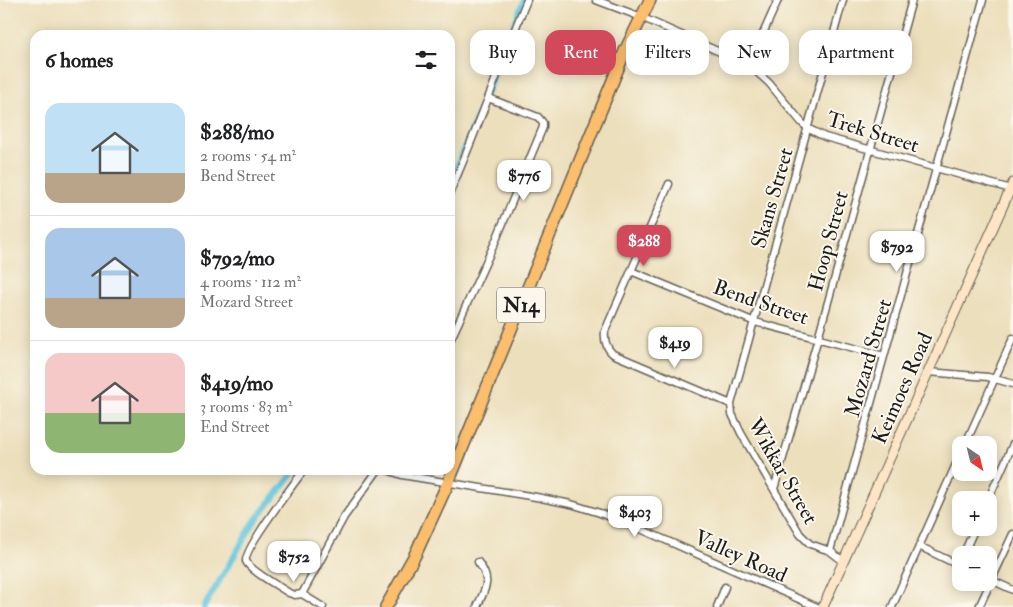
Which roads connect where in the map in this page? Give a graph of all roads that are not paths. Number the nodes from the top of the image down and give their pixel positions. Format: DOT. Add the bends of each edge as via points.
graph roads {
  1 [pos="527,0"];
  2 [pos="596,0"];
  3 [pos="650,0"];
  4 [pos="778,0"];
  5 [pos="843,0"];
  6 [pos="912,0"];
  7 [pos="983,0"];
  8 [pos="607,2"];
  9 [pos="641,17"];
  10 [pos="765,30"];
  11 [pos="719,52"];
  12 [pos="760,75"];
  13 [pos="488,98"];
  14 [pos="809,129"];
  15 [pos="870,150"];
  16 [pos="937,168"];
  17 [pos="455,181"];
  18 [pos="669,184"];
  19 [pos="1012,186"];
  20 [pos="631,271"];
  21 [pos="755,322"];
  22 [pos="455,330"];
  23 [pos="818,338"];
  24 [pos="1013,338"];
  25 [pos="884,356"];
  26 [pos="928,372"];
  27 [pos="995,378"];
  28 [pos="1013,384"];
  29 [pos="731,404"];
  30 [pos="969,436"];
  31 [pos="1013,444"];
  32 [pos="455,466"];
  33 [pos="952,473"];
  34 [pos="300,475"];
  35 [pos="374,475"];
  36 [pos="402,475"];
  37 [pos="451,475"];
  38 [pos="448,483"];
  39 [pos="774,489"];
  40 [pos="992,491"];
  41 [pos="1013,534"];
  42 [pos="919,546"];
  43 [pos="830,551"];
  44 [pos="843,561"];
  45 [pos="478,562"];
  46 [pos="952,562"];
  47 [pos="997,566"];
  48 [pos="997,583"];
  49 [pos="725,588"];
  50 [pos="1013,590"];
  51 [pos="986,591"];
  52 [pos="302,594"];
  53 [pos="323,607"];
  54 [pos="386,607"];
  55 [pos="477,607"];
  56 [pos="717,607"];
  57 [pos="817,607"];
  58 [pos="823,607"];
  59 [pos="892,607"];
  60 [pos="979,607"];
  1 -- 13 [label="street"];
  2 -- 8 [label="street, Trek Street"];
  3 -- 9 [label="highway, N14"];
  4 -- 10 [label="street"];
  5 -- 14 [label="street, Skans Street"];
  6 -- 15 [label="street, Hoop Street"];
  7 -- 16 [label="street, Mozard Street"];
  8 -- 9 [label="street, Trek Street"];
  9 -- 11 [label="street, Trek Street"];
  9 -- 32 [label="highway, N14"];
  12 -- 14 [label="street, Trek Street"];
  13 -- 17 [label="street"];
  13 -- 22 [label="street" via="538,117 543,127"];
  14 -- 15 [label="street, Trek Street"];
  14 -- 21 [label="street, Skans Street"];
  15 -- 16 [label="street, Trek Street"];
  15 -- 23 [label="street, Hoop Street"];
  16 -- 19 [label="street, Trek Street"];
  16 -- 25 [label="street, Mozard Street"];
  18 -- 20 [label="street"];
  19 -- 26 [label="street, Keimoes Road"];
  20 -- 21 [label="street, Bend Street"];
  20 -- 29 [label="street" via="605,331 609,351"];
  21 -- 23 [label="street, Bend Street"];
  21 -- 29 [label="street, Skans Street"];
  23 -- 25 [label="street, Bend Street"];
  23 -- 39 [label="street, Hoop Street"];
  24 -- 27 [label="street"];
  25 -- 43 [label="street, Mozard Street"];
  26 -- 27 [label="street"];
  26 -- 44 [label="street, Keimoes Road"];
  27 -- 28 [label="street"];
  27 -- 30 [label="street"];
  29 -- 39 [label="street, Wikkar Street" via="735,422"];
  31 -- 40 [label="street"];
  33 -- 42 [label="street"];
  34 -- 52 [label="street" via="264,525 248,551 246,562 289,593"];
  35 -- 52 [label="street" via="344,517"];
  36 -- 38 [label="street, Valley Road"];
  37 -- 38 [label="highway, N14"];
  38 -- 54 [label="highway, N14" via="415,555"];
  38 -- 57 [label="street, Valley Road" via="571,504 600,513"];
  39 -- 43 [label="street, Wikkar Street" via="804,539"];
  41 -- 47 [label="street"];
  42 -- 46 [label="street"];
  42 -- 59 [label="street"];
  43 -- 44 [label="street, Wikkar Street"];
  44 -- 58 [label="street, Keimoes Road"];
  45 -- 55 [label="street" via="487,578"];
  48 -- 50 [label="street"];
  49 -- 56 [label="street"];
  51 -- 60 [label="street"];
  52 -- 53 [label="street"];
}
